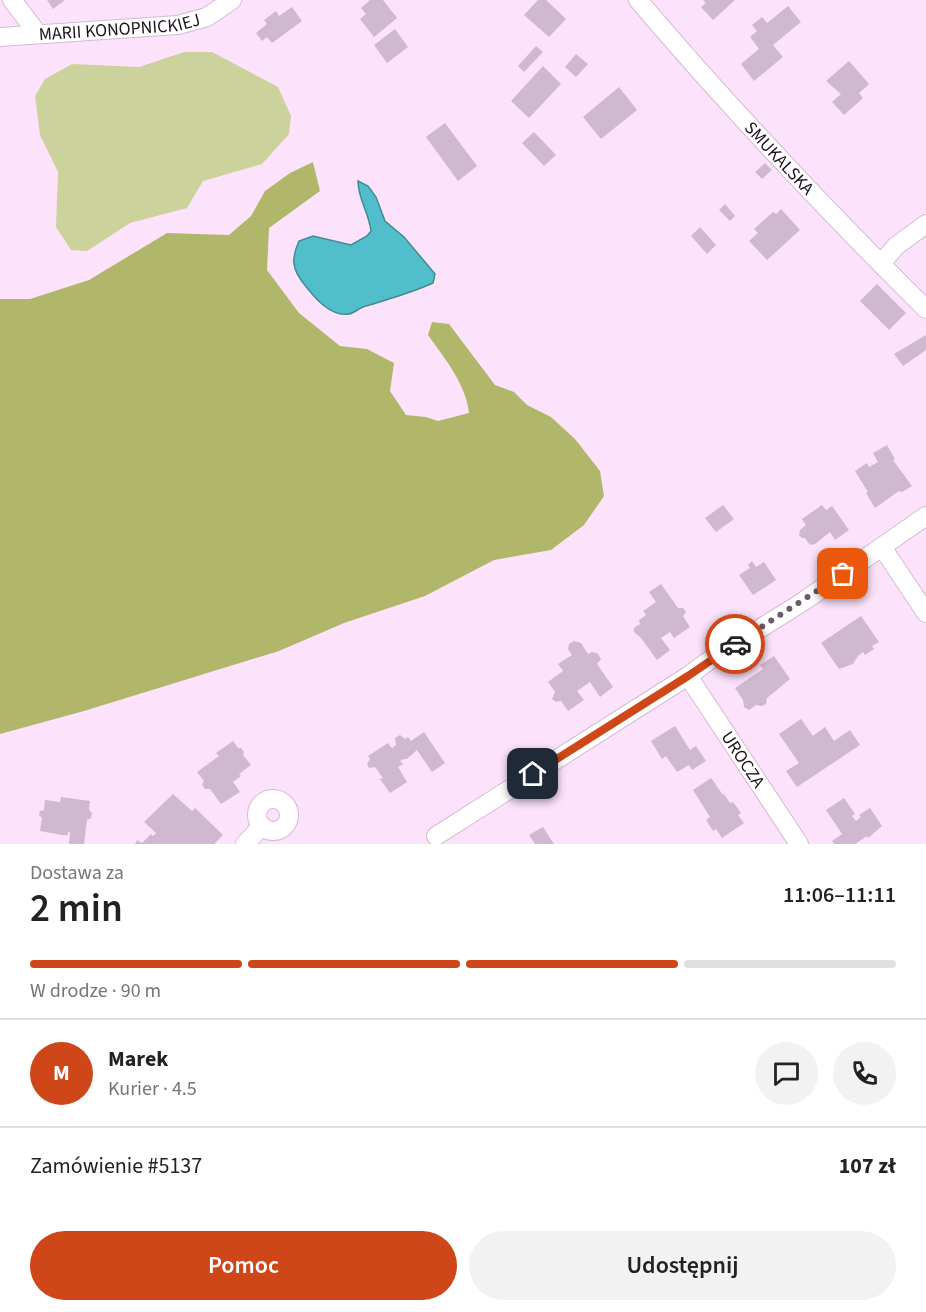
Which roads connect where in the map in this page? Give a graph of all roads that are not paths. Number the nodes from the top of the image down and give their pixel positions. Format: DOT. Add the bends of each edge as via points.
graph roads {
  1 [pos="12,0"];
  2 [pos="232,0"];
  3 [pos="638,0"];
  4 [pos="38,34"];
  5 [pos="0,37"];
  6 [pos="926,224"];
  7 [pos="881,264"];
  8 [pos="926,309"];
  9 [pos="926,516"];
  10 [pos="882,547"];
  11 [pos="926,613"];
  12 [pos="688,676"];
  13 [pos="262,826"];
  14 [pos="436,836"];
  15 [pos="245,844"];
  16 [pos="799,844"];
  1 -- 4 [label="street"];
  2 -- 4 [label="street, MARII KONOPNICKIEJ" via="207,17 178,25"];
  3 -- 7 [label="street, SMUKALSKA" via="697,69"];
  4 -- 5 [label="street, MARII KONOPNICKIEJ"];
  6 -- 7 [label="street" via="896,246"];
  7 -- 8 [label="street, SMUKALSKA"];
  9 -- 10 [label="street"];
  10 -- 11 [label="street"];
  10 -- 12 [label="street"];
  12 -- 14 [label="street"];
  12 -- 16 [label="street, UROCZA"];
  13 -- 15 [label="street"];
}
